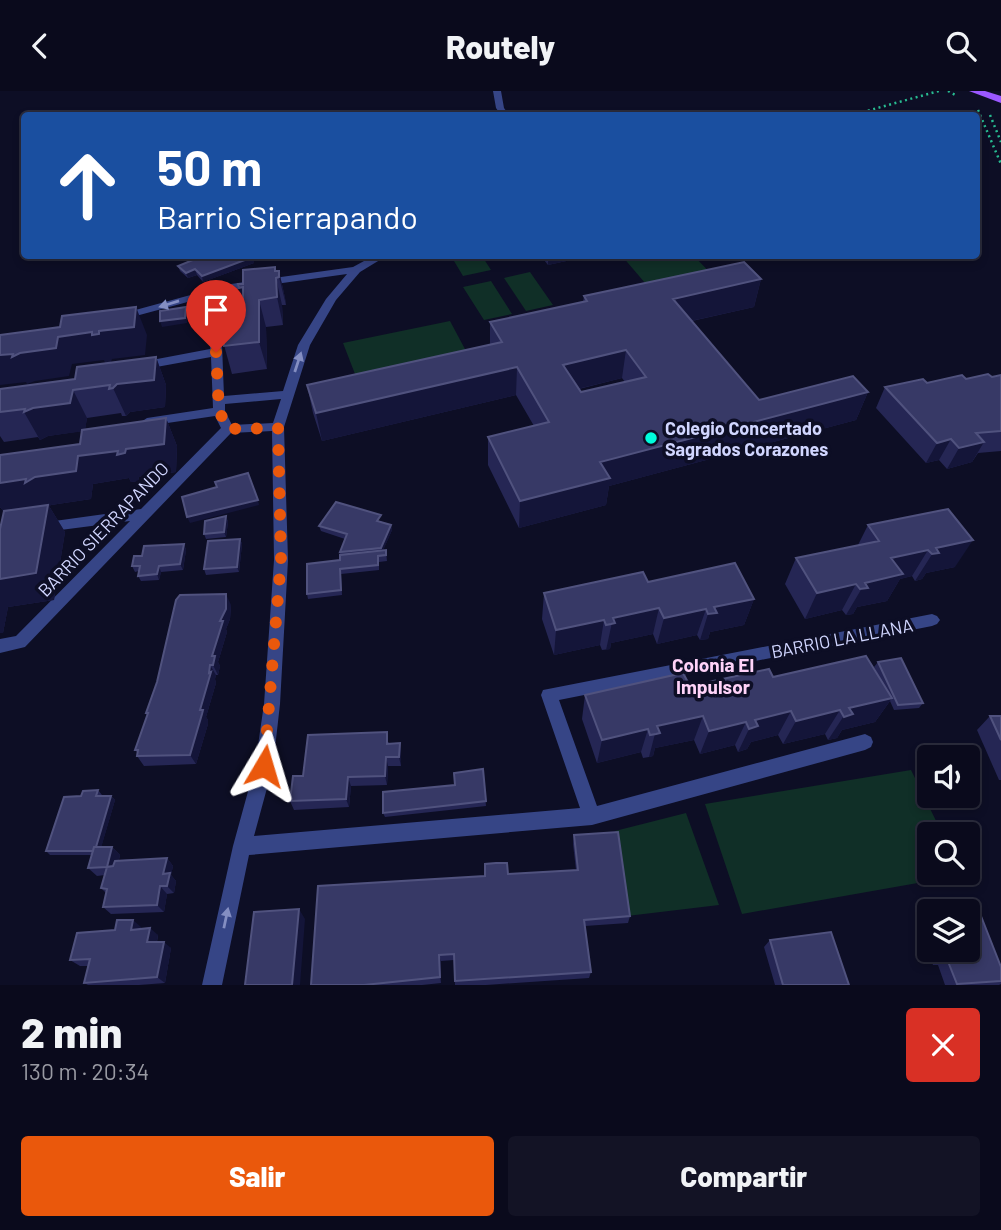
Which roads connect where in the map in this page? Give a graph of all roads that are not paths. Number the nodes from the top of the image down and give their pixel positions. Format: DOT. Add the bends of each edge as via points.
graph roads {
  1 [pos="497,91"];
  2 [pos="974,91"];
  3 [pos="999,102"];
  4 [pos="502,112"];
  5 [pos="376,259"];
  6 [pos="356,270"];
  7 [pos="216,319"];
  8 [pos="108,321"];
  9 [pos="216,352"];
  10 [pos="124,368"];
  11 [pos="288,395"];
  12 [pos="218,406"];
  13 [pos="130,425"];
  14 [pos="278,428"];
  15 [pos="228,429"];
  16 [pos="144,514"];
  17 [pos="25,530"];
  18 [pos="932,620"];
  19 [pos="0,646"];
  20 [pos="865,742"];
  21 [pos="592,816"];
  22 [pos="242,846"];
  23 [pos="212,985"];
  1 -- 4 [label="street"];
  2 -- 3 [label="main road"];
  5 -- 6 [label="street"];
  6 -- 8 [label="street, one-way" via="232,287"];
  11 -- 6 [label="street, one-way" via="304,345 331,299"];
  7 -- 9 [label="street"];
  9 -- 10 [label="street"];
  9 -- 12 [label="street"];
  11 -- 12 [label="street"];
  11 -- 14 [label="street"];
  12 -- 13 [label="street"];
  12 -- 15 [label="street"];
  14 -- 15 [label="street"];
  14 -- 22 [label="street" via="281,560 264,766"];
  15 -- 16 [label="street, BARRIO SIERRAPANDO"];
  16 -- 17 [label="street"];
  16 -- 19 [label="street, BARRIO SIERRAPANDO" via="20,642"];
  18 -- 21 [label="street, BARRIO LA LLANA" via="549,695"];
  20 -- 21 [label="street"];
  21 -- 22 [label="street"];
  23 -- 22 [label="street, one-way"];
}
